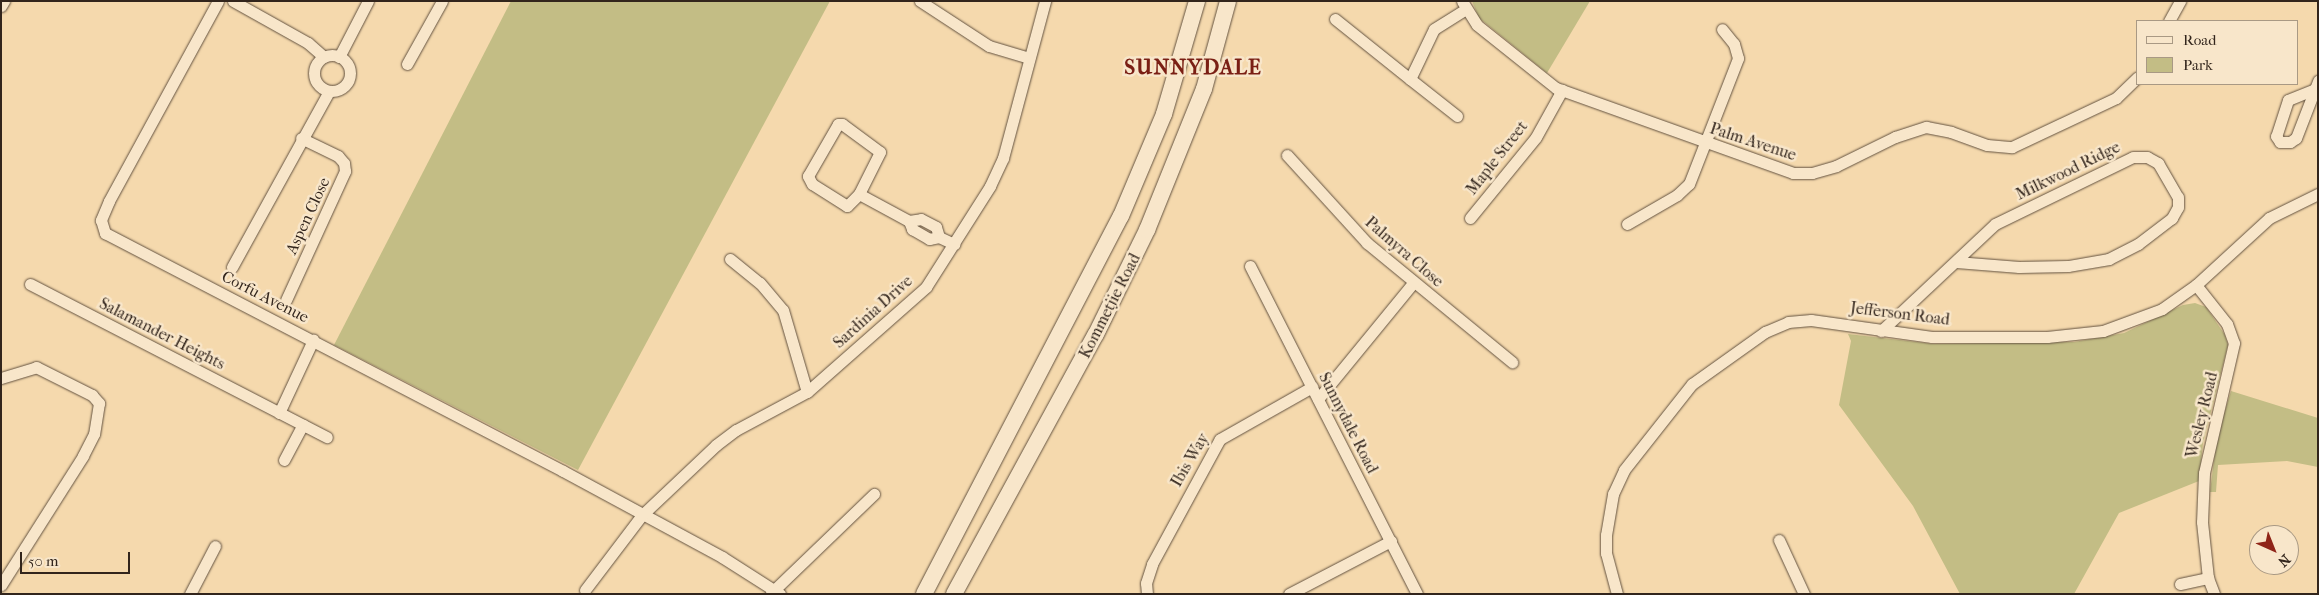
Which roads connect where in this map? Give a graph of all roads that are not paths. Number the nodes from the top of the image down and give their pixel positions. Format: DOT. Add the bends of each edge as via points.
graph roads {
  1 [pos="4,1"];
  2 [pos="218,1"];
  3 [pos="233,1"];
  4 [pos="368,1"];
  5 [pos="442,1"];
  6 [pos="920,1"];
  7 [pos="1045,1"];
  8 [pos="1197,1"];
  9 [pos="1228,1"];
  10 [pos="2180,1"];
  11 [pos="1,6"];
  12 [pos="1463,6"];
  13 [pos="1335,18"];
  14 [pos="2170,20"];
  15 [pos="1722,29"];
  16 [pos="324,57"];
  17 [pos="339,57"];
  18 [pos="1029,58"];
  19 [pos="407,64"];
  20 [pos="1410,79"];
  21 [pos="2136,80"];
  22 [pos="2316,85"];
  23 [pos="1562,90"];
  24 [pos="329,91"];
  25 [pos="1458,116"];
  26 [pos="301,138"];
  27 [pos="1707,144"];
  28 [pos="1287,155"];
  29 [pos="859,194"];
  30 [pos="2318,194"];
  31 [pos="1470,218"];
  32 [pos="1627,224"];
  33 [pos="954,244"];
  34 [pos="730,258"];
  35 [pos="1956,262"];
  36 [pos="1250,266"];
  37 [pos="232,267"];
  38 [pos="1413,283"];
  39 [pos="30,284"];
  40 [pos="2196,285"];
  41 [pos="286,300"];
  42 [pos="1881,331"];
  43 [pos="313,340"];
  44 [pos="1512,362"];
  45 [pos="1,378"];
  46 [pos="1312,387"];
  47 [pos="807,392"];
  48 [pos="1318,399"];
  49 [pos="279,413"];
  50 [pos="303,425"];
  51 [pos="327,437"];
  52 [pos="284,460"];
  53 [pos="874,494"];
  54 [pos="642,515"];
  55 [pos="1779,540"];
  56 [pos="1391,541"];
  57 [pos="215,546"];
  58 [pos="2208,578"];
  59 [pos="2180,584"];
  60 [pos="1,585"];
  61 [pos="585,590"];
  62 [pos="775,592"];
  63 [pos="190,594"];
  64 [pos="924,594"];
  65 [pos="954,594"];
  66 [pos="1147,594"];
  67 [pos="1289,594"];
  68 [pos="1417,594"];
  69 [pos="1617,594"];
  70 [pos="1804,594"];
  71 [pos="2214,594"];
  1 -- 11 [label="street"];
  2 -- 43 [label="street, Corfu Avenue" via="109,201 101,226 107,235"];
  3 -- 16 [label="street" via="308,43"];
  4 -- 17 [label="street"];
  5 -- 19 [label="street"];
  6 -- 18 [label="street" via="989,46"];
  7 -- 18 [label="street, Sardinia Drive"];
  8 -- 64 [label="main road, Kommetjie Road" via="1164,114 1121,216"];
  9 -- 65 [label="main road, Kommetjie Road" via="1204,89 1147,230 1096,334"];
  10 -- 14 [label="street"];
  12 -- 20 [label="street" via="1434,29"];
  12 -- 23 [label="street, Palm Avenue" via="1476,25 1544,81"];
  13 -- 20 [label="street"];
  15 -- 27 [label="street" via="1734,44 1738,58"];
  16 -- 17 [label="street"];
  16 -- 24 [label="street" via="315,68 314,76 317,83"];
  17 -- 24 [label="street" via="349,67 348,81 338,90"];
  18 -- 33 [label="street, Sardinia Drive" via="1003,158"];
  20 -- 25 [label="street"];
  21 -- 27 [label="street, Palm Avenue" via="2116,98 2012,147 1987,145 1926,127 1900,135 1836,166 1802,174"];
  22 -- 22 [label="street" via="2296,138 2280,142 2276,136 2288,100"];
  23 -- 27 [label="street, Palm Avenue"];
  23 -- 31 [label="street, Maple Street" via="1536,137"];
  24 -- 26 [label="street"];
  26 -- 37 [label="street"];
  26 -- 41 [label="street, Aspen Close" via="338,156 345,171"];
  27 -- 32 [label="street" via="1682,192"];
  28 -- 38 [label="street, Palmyra Close" via="1346,224"];
  29 -- 29 [label="street" via="880,152 838,124 808,180 844,205 852,204"];
  29 -- 33 [label="street" via="909,221 912,229 929,239 939,237"];
  30 -- 40 [label="street, Jefferson Road" via="2269,218"];
  33 -- 47 [label="street, Sardinia Drive" via="917,297"];
  34 -- 47 [label="street" via="760,283 783,310"];
  35 -- 35 [label="street, Milkwood Ridge" via="1996,224 2133,157 2148,157 2158,162 2178,197 2178,207 2172,218 2138,244 2109,260 2068,266 2019,267"];
  35 -- 42 [label="street, Milkwood Ridge"];
  36 -- 46 [label="street, Sunnydale Road"];
  38 -- 44 [label="street, Palmyra Close"];
  38 -- 48 [label="street"];
  39 -- 49 [label="street, Salamander Heights"];
  40 -- 42 [label="street, Jefferson Road" via="2150,316 2088,333 1932,337"];
  40 -- 58 [label="street, Wesley Road" via="2227,324 2235,352 2213,426 2204,473 2202,522"];
  42 -- 69 [label="street, Jefferson Road" via="1826,321 1788,322 1752,340 1692,384 1631,458 1613,494 1606,553"];
  43 -- 49 [label="street"];
  43 -- 54 [label="street, Corfu Avenue"];
  45 -- 60 [label="street" via="25,368 42,369 92,395 99,403 94,434 83,456"];
  46 -- 48 [label="street, Sunnydale Road"];
  46 -- 66 [label="street, Ibis Way" via="1220,439 1152,564 1146,583"];
  47 -- 54 [label="street, Sardinia Drive" via="728,435"];
  48 -- 56 [label="street, Sunnydale Road"];
  49 -- 50 [label="street, Salamander Heights"];
  50 -- 51 [label="street, Salamander Heights"];
  50 -- 52 [label="street"];
  53 -- 62 [label="street"];
  54 -- 61 [label="street, Sardinia Drive"];
  54 -- 62 [label="street, Corfu Avenue"];
  55 -- 70 [label="street"];
  56 -- 67 [label="street"];
  56 -- 68 [label="street, Sunnydale Road"];
  57 -- 63 [label="street"];
  58 -- 59 [label="street"];
  58 -- 71 [label="street, Wesley Road"];
}
